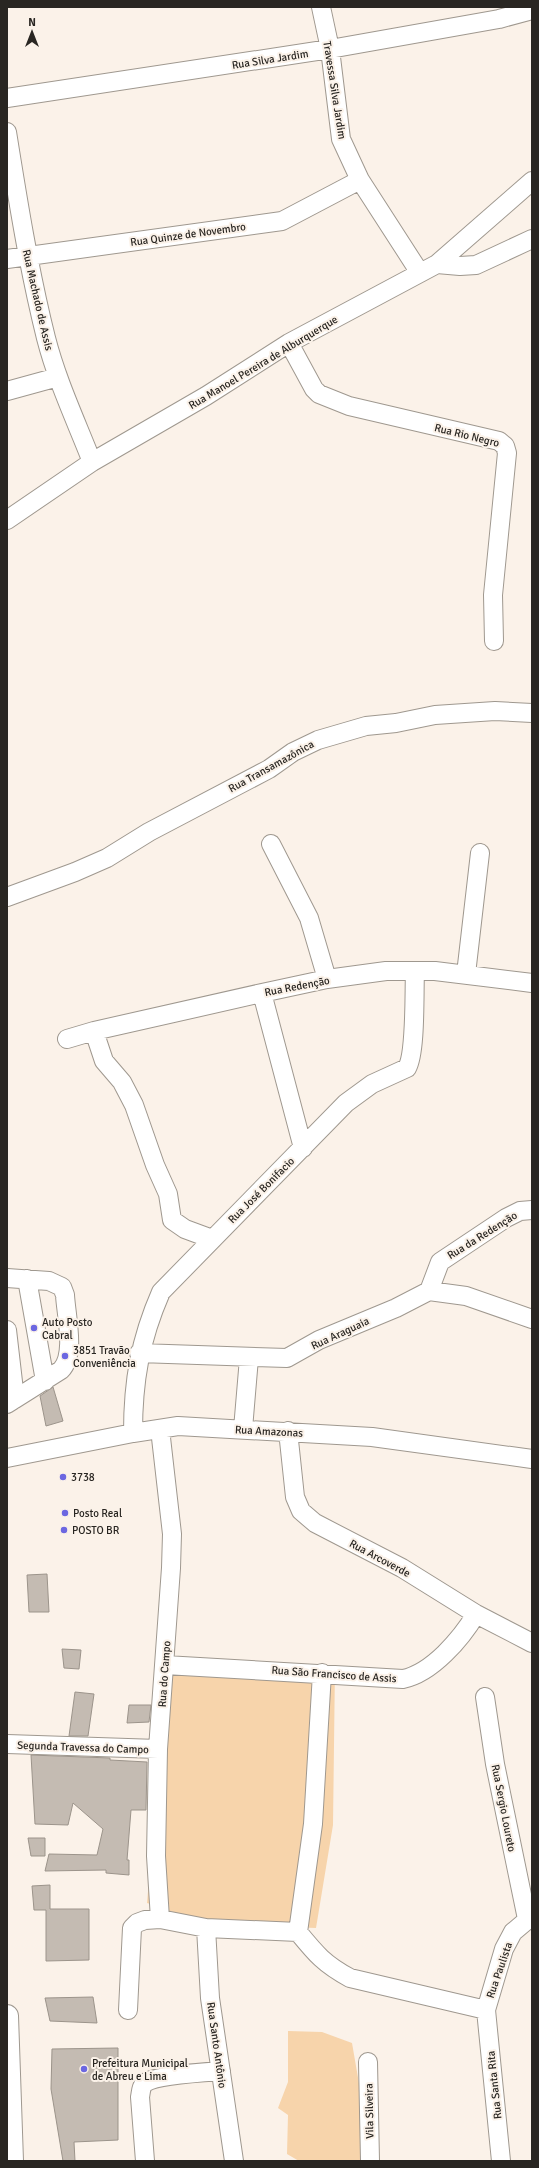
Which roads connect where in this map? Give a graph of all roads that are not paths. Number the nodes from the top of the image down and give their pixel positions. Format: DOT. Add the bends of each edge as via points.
graph roads {
  1 [pos="322,7"];
  2 [pos="532,10"];
  3 [pos="330,49"];
  4 [pos="7,98"];
  5 [pos="7,132"];
  6 [pos="360,180"];
  7 [pos="532,181"];
  8 [pos="532,239"];
  9 [pos="27,256"];
  10 [pos="7,259"];
  11 [pos="437,264"];
  12 [pos="420,273"];
  13 [pos="289,343"];
  14 [pos="58,377"];
  15 [pos="7,391"];
  16 [pos="92,462"];
  17 [pos="7,520"];
  18 [pos="494,641"];
  19 [pos="532,713"];
  20 [pos="271,844"];
  21 [pos="480,853"];
  22 [pos="7,897"];
  23 [pos="415,972"];
  24 [pos="466,974"];
  25 [pos="328,979"];
  26 [pos="532,984"];
  27 [pos="262,993"];
  28 [pos="94,1031"];
  29 [pos="67,1039"];
  30 [pos="302,1148"];
  31 [pos="532,1210"];
  32 [pos="212,1239"];
  33 [pos="7,1278"];
  34 [pos="28,1279"];
  35 [pos="429,1291"];
  36 [pos="532,1319"];
  37 [pos="7,1330"];
  38 [pos="139,1353"];
  39 [pos="249,1358"];
  40 [pos="44,1381"];
  41 [pos="11,1402"];
  42 [pos="160,1429"];
  43 [pos="243,1429"];
  44 [pos="288,1431"];
  45 [pos="133,1433"];
  46 [pos="7,1458"];
  47 [pos="532,1459"];
  48 [pos="476,1614"];
  49 [pos="532,1643"];
  50 [pos="165,1665"];
  51 [pos="322,1673"];
  52 [pos="485,1697"];
  53 [pos="7,1744"];
  54 [pos="158,1749"];
  55 [pos="529,1917"];
  56 [pos="160,1919"];
  57 [pos="206,1928"];
  58 [pos="298,1932"];
  59 [pos="128,2010"];
  60 [pos="486,2010"];
  61 [pos="7,2016"];
  62 [pos="368,2062"];
  63 [pos="220,2071"];
  64 [pos="12,2161"];
  65 [pos="145,2161"];
  66 [pos="234,2161"];
  67 [pos="370,2161"];
  68 [pos="501,2161"];
  1 -- 3 [label="street, Travessa Silva Jardim"];
  2 -- 3 [label="street, Rua Silva Jardim" via="499,19"];
  3 -- 4 [label="street, Rua Silva Jardim"];
  3 -- 6 [label="street, Travessa Silva Jardim" via="341,139"];
  5 -- 9 [label="street, Rua Machado de Assis"];
  6 -- 9 [label="street, Rua Quinze de Novembro" via="282,221"];
  6 -- 12 [label="street, Travessa Silva Jardim"];
  7 -- 11 [label="street, Rua Manoel Pereira de Alburquerque"];
  8 -- 11 [label="street" via="476,265"];
  9 -- 10 [label="street, Rua Quinze de Novembro"];
  9 -- 14 [label="street, Rua Machado de Assis"];
  11 -- 12 [label="street, Rua Manoel Pereira de Alburquerque"];
  12 -- 13 [label="street, Rua Manoel Pereira de Alburquerque"];
  13 -- 16 [label="street, Rua Manoel Pereira de Alburquerque" via="206,396"];
  13 -- 18 [label="street, Rua Rio Negro" via="319,394 349,406 498,441 505,446 507,453 493,595"];
  14 -- 15 [label="street"];
  14 -- 16 [label="street, Rua Machado de Assis"];
  16 -- 17 [label="street, Rua Manoel Pereira de Alburquerque"];
  19 -- 22 [label="street, Rua Transamazônica" via="495,711 435,715 366,726 318,740 293,752 269,769 149,832 107,858"];
  20 -- 25 [label="street" via="309,918"];
  21 -- 24 [label="street"];
  23 -- 24 [label="street, Rua Redenção"];
  23 -- 25 [label="street, Rua Redenção" via="386,971"];
  23 -- 30 [label="street, Rua José Bonifacio" via="413,1047 407,1068 372,1084 346,1103"];
  24 -- 26 [label="street, Rua Redenção"];
  25 -- 27 [label="street, Rua Redenção"];
  27 -- 28 [label="street, Rua Redenção"];
  27 -- 30 [label="street"];
  28 -- 29 [label="street, Rua Redenção"];
  28 -- 32 [label="street" via="104,1061 122,1082 134,1106 168,1194 172,1220 185,1229"];
  30 -- 32 [label="street, Rua José Bonifacio"];
  31 -- 35 [label="street, Rua da Redenção" via="520,1211 506,1218 440,1262"];
  32 -- 38 [label="street, Rua José Bonifacio" via="161,1292"];
  33 -- 34 [label="street"];
  34 -- 40 [label="street"];
  34 -- 40 [label="street" via="58,1284 65,1295 70,1352 66,1365"];
  35 -- 36 [label="street" via="466,1296"];
  35 -- 39 [label="street, Rua Araguaia" via="396,1308 319,1340 287,1358"];
  37 -- 41 [label="street"];
  38 -- 39 [label="street, Rua Araguaia"];
  38 -- 45 [label="street, Rua José Bonifacio" via="135,1373"];
  39 -- 43 [label="street"];
  40 -- 41 [label="street"];
  42 -- 43 [label="street, Rua Amazonas" via="178,1426"];
  42 -- 45 [label="street, Rua Amazonas"];
  42 -- 50 [label="street, Rua do Campo" via="172,1534"];
  43 -- 44 [label="street, Rua Amazonas"];
  44 -- 47 [label="street, Rua Amazonas" via="372,1437"];
  44 -- 48 [label="street, Rua Arcoverde" via="295,1497 301,1511 315,1523 402,1568"];
  45 -- 46 [label="street, Rua Amazonas"];
  48 -- 49 [label="street, Rua Arcoverde"];
  48 -- 51 [label="street, Rua São Francisco de Assis" via="456,1642 433,1664 412,1677 403,1679"];
  50 -- 51 [label="street, Rua São Francisco de Assis"];
  50 -- 54 [label="street, Rua do Campo"];
  51 -- 58 [label="street" via="313,1824"];
  52 -- 55 [label="street, Rua Sergio Loureto" via="495,1764"];
  53 -- 54 [label="street, Segunda Travessa do Campo"];
  54 -- 56 [label="street, Rua do Campo" via="156,1856"];
  55 -- 60 [label="street, Rua Paulista" via="513,1932 504,1949"];
  56 -- 57 [label="street"];
  56 -- 59 [label="street" via="145,1920 132,1928"];
  57 -- 58 [label="street"];
  57 -- 63 [label="street, Rua Santo Antônio" via="210,1998"];
  58 -- 60 [label="street" via="316,1955 333,1969 350,1978"];
  60 -- 68 [label="street, Rua Santa Rita"];
  61 -- 64 [label="highway"];
  62 -- 67 [label="street, Vila Silveira"];
  63 -- 65 [label="street" via="158,2078 145,2083 140,2097"];
  63 -- 66 [label="street, Rua Santo Antônio"];
}
